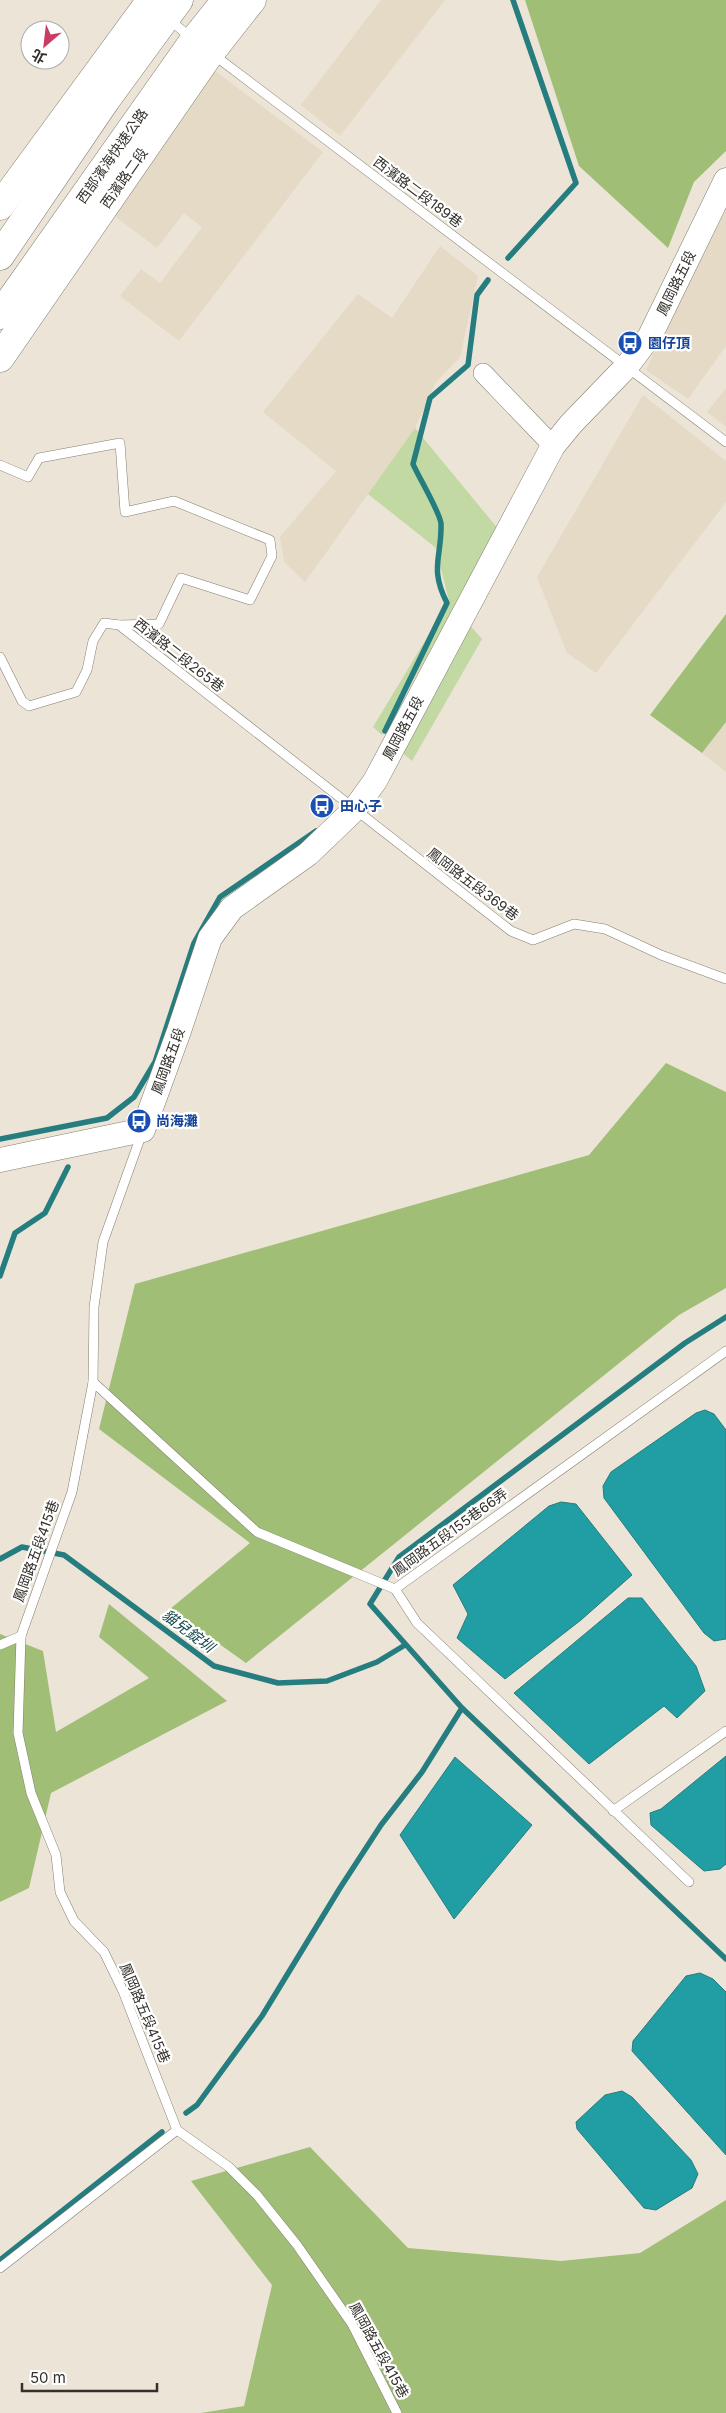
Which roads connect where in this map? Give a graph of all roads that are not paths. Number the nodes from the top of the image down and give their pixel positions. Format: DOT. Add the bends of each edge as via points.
graph roads {
  1 [pos="226,0"];
  2 [pos="252,0"];
  3 [pos="158,6"];
  4 [pos="202,46"];
  5 [pos="726,180"];
  6 [pos="0,206"];
  7 [pos="0,256"];
  8 [pos="0,315"];
  9 [pos="0,358"];
  10 [pos="627,366"];
  11 [pos="483,373"];
  12 [pos="726,442"];
  13 [pos="553,446"];
  14 [pos="0,465"];
  15 [pos="119,625"];
  16 [pos="0,657"];
  17 [pos="354,810"];
  18 [pos="726,980"];
  19 [pos="142,1130"];
  20 [pos="0,1160"];
  21 [pos="726,1351"];
  22 [pos="94,1382"];
  23 [pos="395,1589"];
  24 [pos="22,1636"];
  25 [pos="0,1645"];
  26 [pos="726,1732"];
  27 [pos="613,1811"];
  28 [pos="689,1882"];
  29 [pos="177,2130"];
  30 [pos="0,2268"];
  31 [pos="397,2413"];
  1 -- 4 [label="main road, 西部濱海快速公路"];
  2 -- 4 [label="main road, 西濱路二段"];
  3 -- 4 [label="lane, 西濱路二段189巷"];
  3 -- 6 [label="main road"];
  3 -- 7 [label="main road" via="106,100"];
  4 -- 8 [label="main road, 西部濱海快速公路"];
  4 -- 9 [label="main road, 西濱路二段"];
  4 -- 10 [label="lane, 西濱路二段189巷"];
  5 -- 10 [label="street, 鳳岡路五段" via="650,336"];
  10 -- 12 [label="lane, 西濱路二段189巷"];
  10 -- 13 [label="street, 鳳岡路五段"];
  11 -- 13 [label="street"];
  13 -- 17 [label="street, 鳳岡路五段" via="375,780"];
  14 -- 15 [label="lane" via="28,477 39,458 120,443 125,512 174,501 270,540 272,556 250,600 181,578 159,624"];
  15 -- 16 [label="lane, 西濱路二段265巷" via="104,623 93,641 88,670 76,692 30,706 22,701"];
  15 -- 17 [label="lane, 西濱路二段265巷"];
  17 -- 18 [label="lane, 鳳岡路五段369巷" via="511,931 533,940 574,924 605,929"];
  17 -- 19 [label="street, 鳳岡路五段" via="308,854 232,908 210,938"];
  19 -- 20 [label="street"];
  19 -- 22 [label="lane, 鳳岡路五段415巷" via="104,1242 94,1307"];
  21 -- 23 [label="lane, 鳳岡路五段155巷66弄"];
  22 -- 23 [label="lane, 鳳岡路五段155巷66弄" via="257,1532"];
  22 -- 24 [label="lane, 鳳岡路五段415巷" via="72,1492"];
  23 -- 27 [label="lane" via="417,1623"];
  24 -- 25 [label="lane"];
  24 -- 29 [label="lane, 鳳岡路五段415巷" via="18,1733 31,1793 56,1855 60,1892 74,1921 104,1952"];
  26 -- 27 [label="lane"];
  27 -- 28 [label="lane"];
  29 -- 30 [label="lane"];
  29 -- 31 [label="lane, 鳳岡路五段415巷" via="229,2167 257,2195 297,2245 352,2324"];
}
